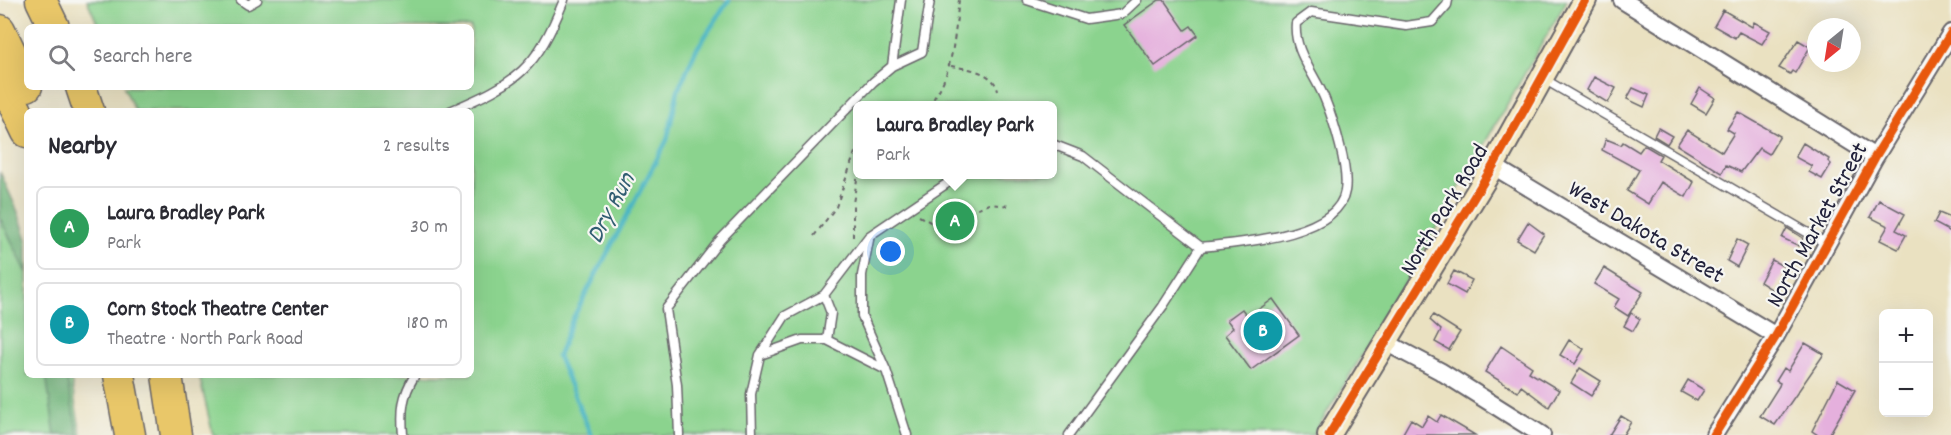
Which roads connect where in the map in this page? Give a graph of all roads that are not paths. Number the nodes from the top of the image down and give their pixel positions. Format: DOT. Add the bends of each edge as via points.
graph roads {
  1 [pos="41,0"];
  2 [pos="60,0"];
  3 [pos="240,0"];
  4 [pos="257,0"];
  5 [pos="564,0"];
  6 [pos="901,0"];
  7 [pos="930,0"];
  8 [pos="1027,0"];
  9 [pos="1137,0"];
  10 [pos="1448,0"];
  11 [pos="1585,0"];
  12 [pos="1622,0"];
  13 [pos="53,24"];
  14 [pos="66,24"];
  15 [pos="0,30"];
  16 [pos="1951,33"];
  17 [pos="892,66"];
  18 [pos="0,76"];
  19 [pos="1542,78"];
  20 [pos="24,80"];
  21 [pos="29,90"];
  22 [pos="82,90"];
  23 [pos="854,101"];
  24 [pos="853,102"];
  25 [pos="38,108"];
  26 [pos="88,108"];
  27 [pos="457,108"];
  28 [pos="24,126"];
  29 [pos="1057,146"];
  30 [pos="1875,157"];
  31 [pos="1493,166"];
  32 [pos="954,179"];
  33 [pos="869,236"];
  34 [pos="1827,244"];
  35 [pos="1201,248"];
  36 [pos="824,295"];
  37 [pos="1776,336"];
  38 [pos="827,340"];
  39 [pos="1384,342"];
  40 [pos="760,355"];
  41 [pos="886,370"];
  42 [pos="120,378"];
  43 [pos="167,378"];
  44 [pos="413,378"];
  45 [pos="1333,434"];
  46 [pos="130,435"];
  47 [pos="176,435"];
  48 [pos="403,435"];
  49 [pos="679,435"];
  50 [pos="752,435"];
  51 [pos="907,435"];
  52 [pos="1069,435"];
  53 [pos="1542,435"];
  54 [pos="1714,435"];
  1 -- 13 [label="highway"];
  2 -- 14 [label="highway"];
  3 -- 4 [label="lane" via="248,4"];
  5 -- 27 [label="lane" via="541,49 519,75 493,93"];
  6 -- 17 [label="lane"];
  7 -- 17 [label="lane" via="922,52"];
  8 -- 9 [label="lane" via="1086,19 1122,14"];
  10 -- 35 [label="lane" via="1432,22 1406,26 1311,12 1296,23 1294,39 1326,102 1344,165 1345,192 1333,214 1309,228"];
  11 -- 19 [label="street, North Park Road"];
  12 -- 30 [label="street"];
  15 -- 20 [label="highway"];
  16 -- 30 [label="street, North Market Street"];
  17 -- 23 [label="lane"];
  18 -- 28 [label="highway"];
  19 -- 31 [label="street, North Park Road"];
  19 -- 34 [label="lane"];
  21 -- 25 [label="highway"];
  22 -- 26 [label="highway"];
  24 -- 49 [label="lane" via="720,240 666,309 677,386"];
  29 -- 35 [label="lane" via="1083,156"];
  30 -- 34 [label="street, North Market Street"];
  31 -- 37 [label="street, West Dakota Street"];
  31 -- 39 [label="street, North Park Road"];
  32 -- 33 [label="lane"];
  33 -- 36 [label="lane"];
  33 -- 41 [label="lane" via="862,275 862,316"];
  34 -- 37 [label="street, North Market Street"];
  35 -- 52 [label="lane"];
  36 -- 38 [label="lane" via="831,313"];
  36 -- 40 [label="lane" via="785,316"];
  37 -- 54 [label="street, North Market Street"];
  38 -- 40 [label="lane" via="802,340"];
  38 -- 41 [label="lane"];
  39 -- 45 [label="street, North Park Road"];
  39 -- 53 [label="street" via="1440,371"];
  40 -- 50 [label="lane" via="751,394"];
  41 -- 51 [label="lane"];
  42 -- 46 [label="highway"];
  43 -- 47 [label="highway"];
  44 -- 48 [label="lane" via="404,393 401,409"];
}
